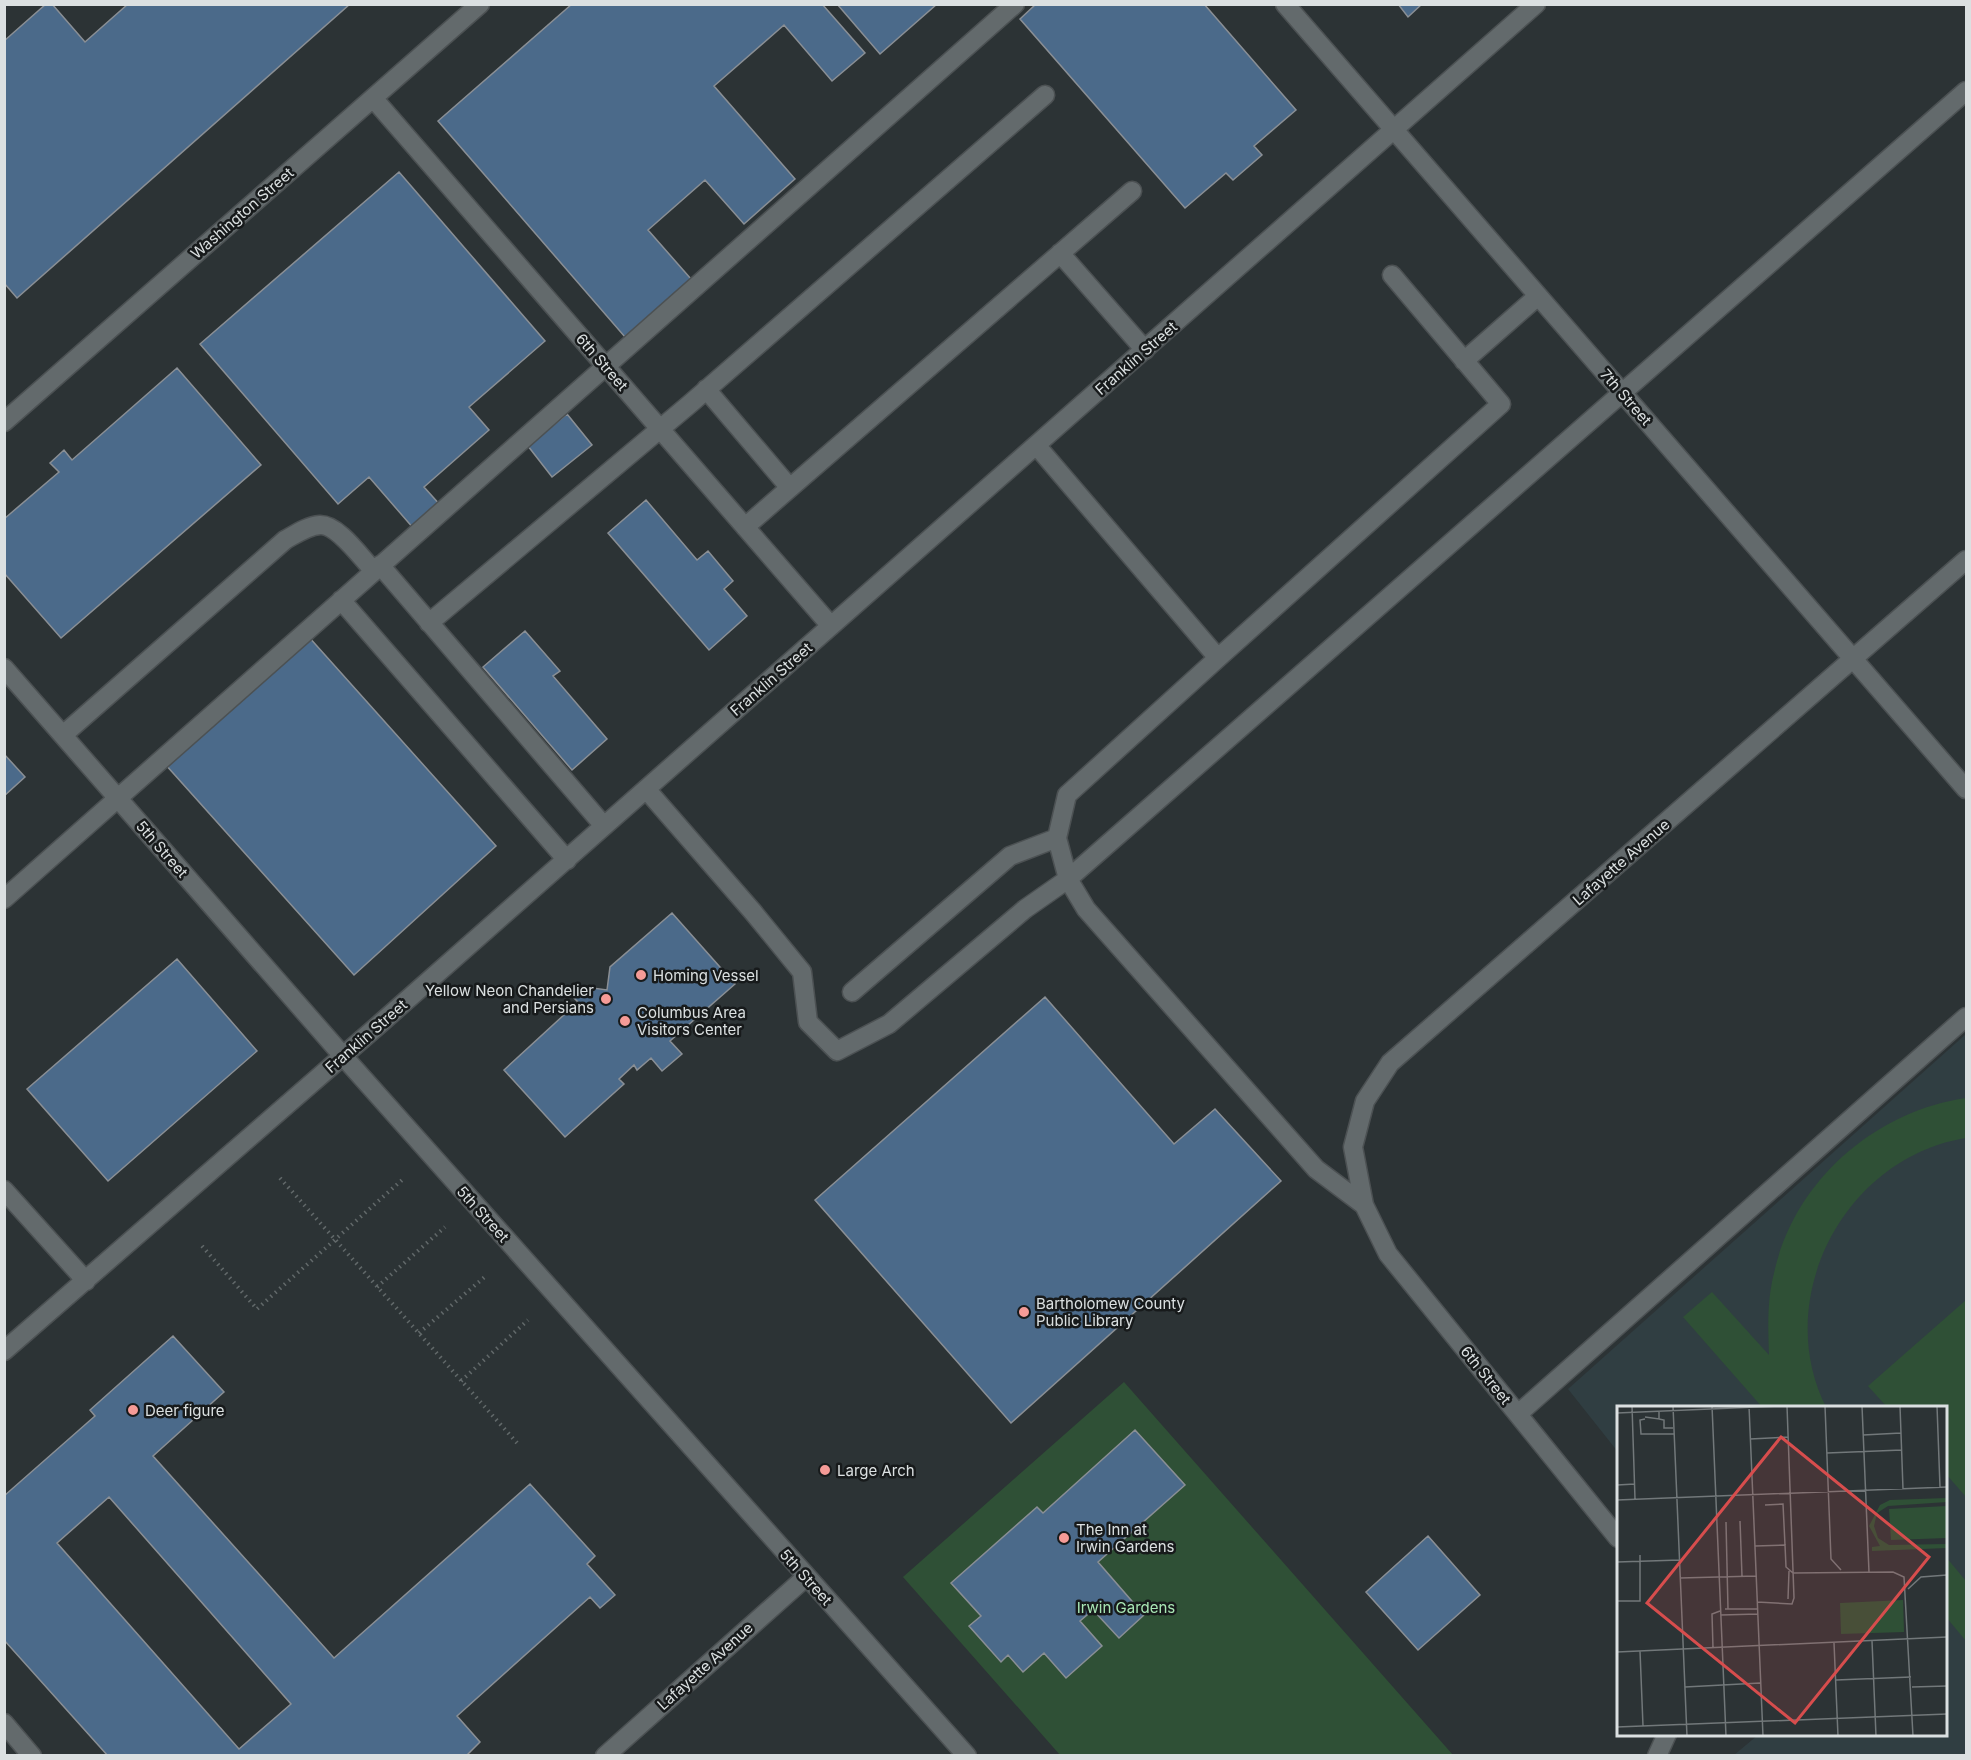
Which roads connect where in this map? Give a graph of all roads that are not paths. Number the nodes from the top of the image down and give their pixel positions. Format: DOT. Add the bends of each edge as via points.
graph roads {
  1 [pos="480,4"];
  2 [pos="1015,4"];
  3 [pos="1285,4"];
  4 [pos="1536,4"];
  5 [pos="1966,91"];
  6 [pos="1044,95"];
  7 [pos="373,98"];
  8 [pos="1395,129"];
  9 [pos="1132,191"];
  10 [pos="1060,253"];
  11 [pos="1392,276"];
  12 [pos="1538,296"];
  13 [pos="1145,350"];
  14 [pos="1464,361"];
  15 [pos="605,366"];
  16 [pos="706,390"];
  17 [pos="1622,392"];
  18 [pos="4,423"];
  19 [pos="660,429"];
  20 [pos="1036,446"];
  21 [pos="790,488"];
  22 [pos="745,527"];
  23 [pos="1966,560"];
  24 [pos="377,568"];
  25 [pos="341,600"];
  26 [pos="429,623"];
  27 [pos="831,626"];
  28 [pos="1218,658"];
  29 [pos="1854,660"];
  30 [pos="4,668"];
  31 [pos="63,735"];
  32 [pos="646,789"];
  33 [pos="1966,789"];
  34 [pos="118,798"];
  35 [pos="604,826"];
  36 [pos="1057,838"];
  37 [pos="567,860"];
  38 [pos="1068,879"];
  39 [pos="4,899"];
  40 [pos="852,992"];
  41 [pos="1966,1017"];
  42 [pos="343,1056"];
  43 [pos="4,1190"];
  44 [pos="1364,1205"];
  45 [pos="86,1281"];
  46 [pos="4,1351"];
  47 [pos="1518,1414"];
  48 [pos="1617,1537"];
  49 [pos="806,1577"];
  50 [pos="4,1723"];
  51 [pos="1666,1736"];
  52 [pos="32,1755"];
  53 [pos="604,1755"];
  54 [pos="967,1755"];
  55 [pos="1657,1755"];
  1 -- 7 [label="street, Washington Street"];
  2 -- 15 [label="street"];
  3 -- 8 [label="street, 7th Street"];
  4 -- 8 [label="street, Franklin Street"];
  5 -- 17 [label="street"];
  6 -- 16 [label="street"];
  7 -- 15 [label="street, 6th Street"];
  7 -- 18 [label="street, Washington Street"];
  8 -- 12 [label="street, 7th Street"];
  8 -- 13 [label="street, Franklin Street"];
  9 -- 10 [label="street"];
  10 -- 13 [label="street"];
  10 -- 21 [label="street"];
  11 -- 14 [label="street"];
  12 -- 14 [label="street"];
  12 -- 17 [label="street, 7th Street"];
  13 -- 20 [label="street, Franklin Street"];
  14 -- 28 [label="street" via="1501,404"];
  15 -- 19 [label="street, 6th Street"];
  15 -- 24 [label="street"];
  16 -- 19 [label="street"];
  16 -- 21 [label="street"];
  17 -- 29 [label="street, 7th Street"];
  17 -- 38 [label="street"];
  19 -- 22 [label="street, 6th Street"];
  19 -- 26 [label="street"];
  20 -- 27 [label="street, Franklin Street"];
  20 -- 28 [label="street"];
  21 -- 22 [label="street"];
  22 -- 27 [label="street, 6th Street"];
  23 -- 29 [label="street, Lafayette Avenue"];
  24 -- 25 [label="street"];
  24 -- 26 [label="street"];
  24 -- 31 [label="street" via="336,531 322,525 303,529 285,540"];
  25 -- 34 [label="street"];
  25 -- 37 [label="street"];
  26 -- 35 [label="street"];
  27 -- 32 [label="street, Franklin Street"];
  28 -- 36 [label="street" via="1067,795"];
  29 -- 33 [label="street, 7th Street"];
  29 -- 44 [label="street, Lafayette Avenue" via="1390,1063 1365,1101 1353,1148"];
  30 -- 31 [label="street, 5th Street"];
  31 -- 34 [label="street, 5th Street"];
  32 -- 35 [label="street, Franklin Street"];
  32 -- 38 [label="street" via="802,972 808,1023 837,1052 889,1024 1025,909"];
  34 -- 39 [label="street"];
  34 -- 42 [label="street, 5th Street"];
  35 -- 37 [label="street, Franklin Street"];
  36 -- 38 [label="street"];
  36 -- 40 [label="street" via="1010,856"];
  37 -- 42 [label="street, Franklin Street"];
  38 -- 44 [label="street" via="1086,909 1316,1168"];
  41 -- 47 [label="street"];
  42 -- 45 [label="street, Franklin Street"];
  42 -- 49 [label="street, 5th Street"];
  43 -- 45 [label="street"];
  44 -- 47 [label="street, 6th Street" via="1388,1254"];
  45 -- 46 [label="street, Franklin Street"];
  47 -- 48 [label="street, 6th Street"];
  49 -- 53 [label="street, Lafayette Avenue"];
  49 -- 54 [label="street, 5th Street"];
  50 -- 52 [label="street"];
  51 -- 55 [label="street"];
}
